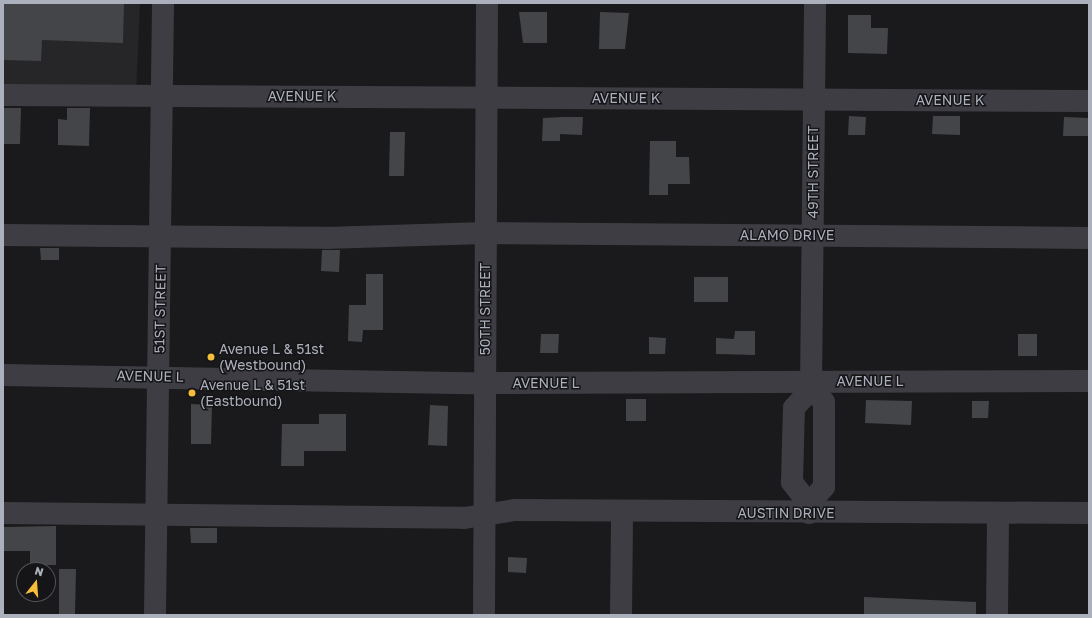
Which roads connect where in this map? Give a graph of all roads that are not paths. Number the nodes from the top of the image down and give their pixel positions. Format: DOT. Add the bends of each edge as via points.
graph roads {
  1 [pos="163,3"];
  2 [pos="487,3"];
  3 [pos="815,3"];
  4 [pos="3,95"];
  5 [pos="162,95"];
  6 [pos="486,97"];
  7 [pos="813,99"];
  8 [pos="1089,100"];
  9 [pos="485,233"];
  10 [pos="3,235"];
  11 [pos="162,236"];
  12 [pos="812,236"];
  13 [pos="1089,238"];
  14 [pos="3,375"];
  15 [pos="159,376"];
  16 [pos="1089,381"];
  17 [pos="485,384"];
  18 [pos="811,385"];
  19 [pos="809,509"];
  20 [pos="622,511"];
  21 [pos="3,513"];
  22 [pos="484,513"];
  23 [pos="998,513"];
  24 [pos="156,514"];
  25 [pos="1089,514"];
  26 [pos="156,615"];
  27 [pos="484,615"];
  28 [pos="621,615"];
  29 [pos="997,615"];
  1 -- 5 [label="street, 51ST STREET"];
  2 -- 6 [label="street, 50TH STREET"];
  3 -- 7 [label="street, 49TH STREET"];
  4 -- 5 [label="street, AVENUE K"];
  5 -- 6 [label="street, AVENUE K"];
  5 -- 11 [label="street, 51ST STREET"];
  6 -- 7 [label="street, AVENUE K"];
  6 -- 9 [label="street, 50TH STREET"];
  7 -- 8 [label="street, AVENUE K"];
  7 -- 12 [label="street, 49TH STREET"];
  9 -- 11 [label="street, ALAMO DRIVE" via="340,238"];
  9 -- 12 [label="street, ALAMO DRIVE"];
  9 -- 17 [label="street, 50TH STREET"];
  10 -- 11 [label="street, ALAMO DRIVE"];
  11 -- 15 [label="street, 51ST STREET"];
  12 -- 13 [label="street, ALAMO DRIVE"];
  12 -- 18 [label="street, 49TH STREET"];
  14 -- 15 [label="street, AVENUE L"];
  15 -- 17 [label="street, AVENUE L"];
  15 -- 24 [label="street, 51ST STREET"];
  16 -- 18 [label="street, AVENUE L"];
  17 -- 18 [label="street, AVENUE L"];
  17 -- 22 [label="street, 50TH STREET"];
  18 -- 19 [label="street" via="824,402 824,487"];
  18 -- 19 [label="street" via="794,408 792,482"];
  19 -- 20 [label="street, AUSTIN DRIVE"];
  19 -- 23 [label="street, AUSTIN DRIVE"];
  20 -- 22 [label="street, AUSTIN DRIVE"];
  20 -- 28 [label="street"];
  21 -- 24 [label="street, AUSTIN DRIVE"];
  22 -- 24 [label="street, AUSTIN DRIVE" via="464,518"];
  22 -- 27 [label="street, 50TH STREET"];
  23 -- 25 [label="street, AUSTIN DRIVE"];
  23 -- 29 [label="street"];
  24 -- 26 [label="street, 51ST STREET"];
}
